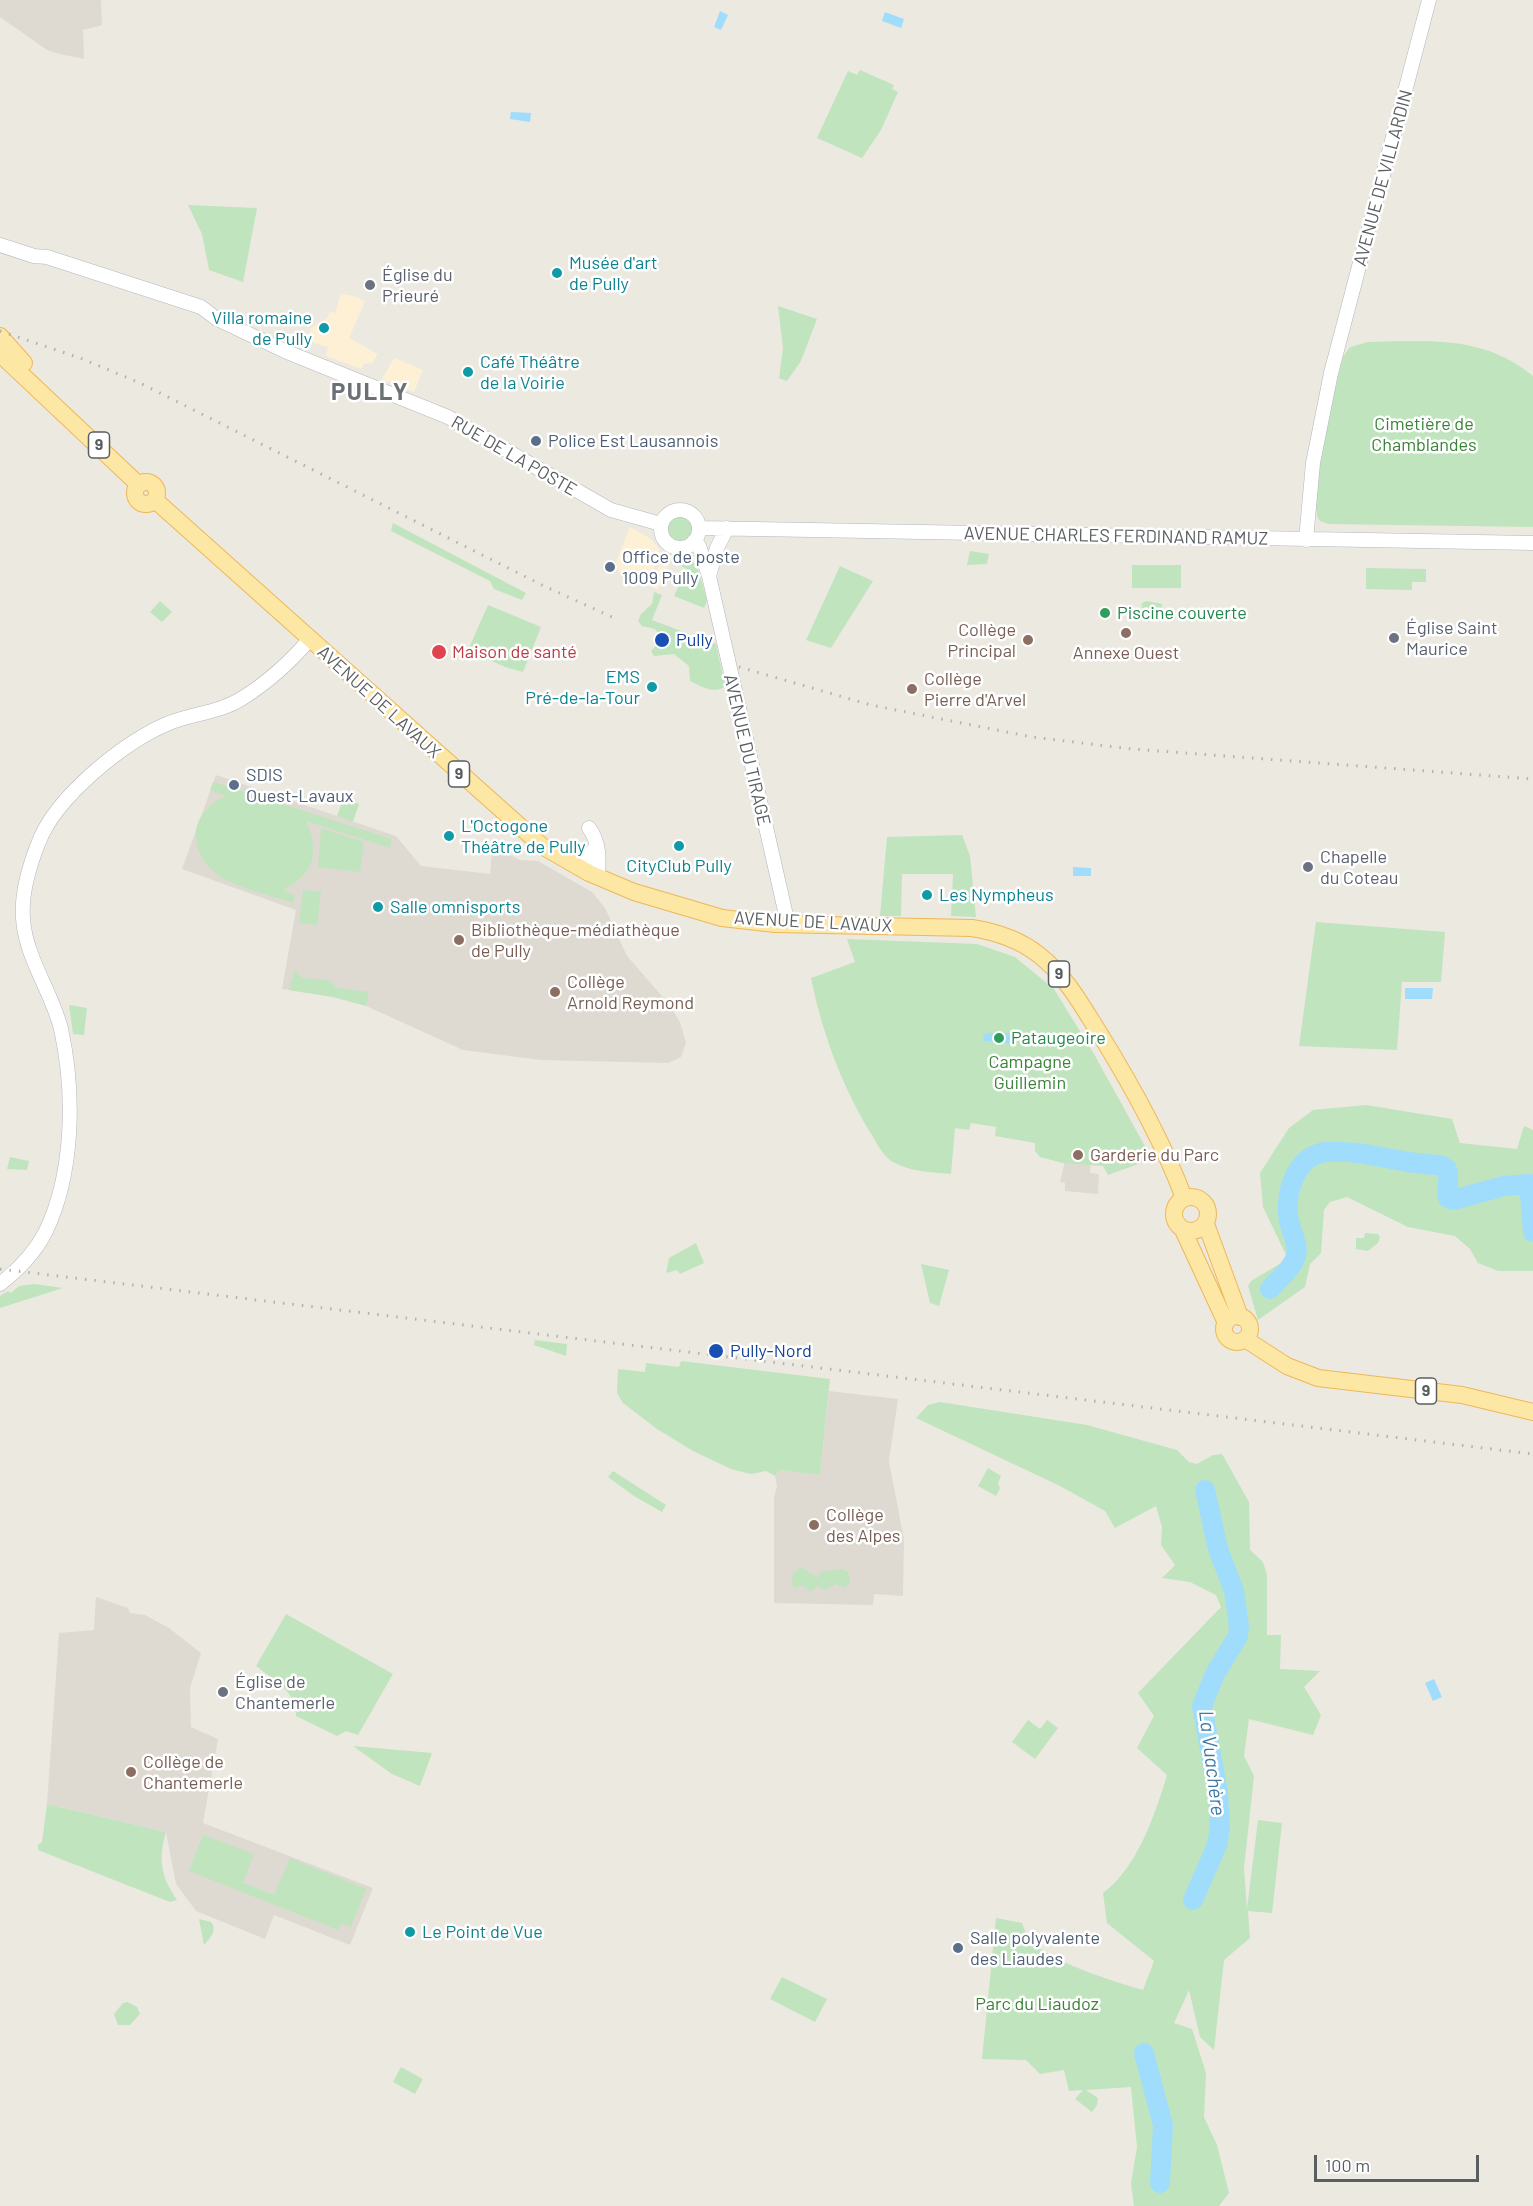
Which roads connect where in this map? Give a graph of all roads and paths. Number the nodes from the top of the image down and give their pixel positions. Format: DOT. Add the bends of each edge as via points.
graph roads {
  1 [pos="1429,0"];
  2 [pos="0,245"];
  3 [pos="0,336"];
  4 [pos="0,354"];
  5 [pos="58,406"];
  6 [pos="661,524"];
  7 [pos="699,528"];
  8 [pos="727,528"];
  9 [pos="1306,540"];
  10 [pos="694,541"];
  11 [pos="1533,543"];
  12 [pos="709,576"];
  13 [pos="309,640"];
  14 [pos="589,828"];
  15 [pos="597,845"];
  16 [pos="573,864"];
  17 [pos="598,877"];
  18 [pos="788,924"];
  19 [pos="1184,1198"];
  20 [pos="1206,1224"];
  21 [pos="1183,1230"];
  22 [pos="0,1284"];
  23 [pos="1233,1320"];
  24 [pos="1533,1412"];
  1 -- 9 [label="street, AVENUE DE VILLARDIN" via="1335,356 1313,463"];
  2 -- 6 [label="street, RUE DE LA POSTE" via="201,307 217,319 287,352 448,417 588,499 637,519"];
  3 -- 5 [label="main road, AVENUE DE LAVAUX / 9"];
  4 -- 5 [label="main road, AVENUE DE LAVAUX / 9"];
  5 -- 13 [label="main road, AVENUE DE LAVAUX / 9" via="139,485 135,495 138,501 148,504 155,500"];
  6 -- 7 [label="street" via="668,514 680,510 692,514"];
  6 -- 10 [label="street" via="663,538 671,545 683,547"];
  7 -- 8 [label="street, AVENUE CHARLES FERDINAND RAMUZ"];
  7 -- 10 [label="street"];
  8 -- 9 [label="street, AVENUE CHARLES FERDINAND RAMUZ"];
  8 -- 12 [label="street, AVENUE DU TIRAGE"];
  9 -- 11 [label="street, AVENUE CHARLES FERDINAND RAMUZ"];
  10 -- 12 [label="street, AVENUE DU TIRAGE"];
  12 -- 18 [label="street, AVENUE DU TIRAGE"];
  13 -- 16 [label="main road, AVENUE DE LAVAUX / 9" via="542,846"];
  13 -- 22 [label="street" via="293,658 241,699 160,727 135,742 71,794 39,840 24,889 23,920 61,1028 71,1099 70,1126 55,1207 45,1234 32,1254"];
  14 -- 15 [label="street"];
  15 -- 16 [label="street" via="586,860"];
  15 -- 17 [label="street"];
  16 -- 17 [label="main road, AVENUE DE LAVAUX / 9"];
  17 -- 18 [label="main road, AVENUE DE LAVAUX / 9" via="718,917"];
  18 -- 19 [label="main road, AVENUE DE LAVAUX / 9" via="972,928 994,931 1026,945 1064,978 1109,1049 1158,1138"];
  19 -- 20 [label="main road" via="1195,1197 1203,1202 1209,1211"];
  19 -- 21 [label="main road" via="1174,1211 1176,1223"];
  20 -- 21 [label="main road" via="1197,1230"];
  20 -- 23 [label="main road"];
  21 -- 23 [label="main road"];
  23 -- 24 [label="main road, 9" via="1250,1327 1245,1339 1257,1349 1307,1375 1462,1395"];
}
